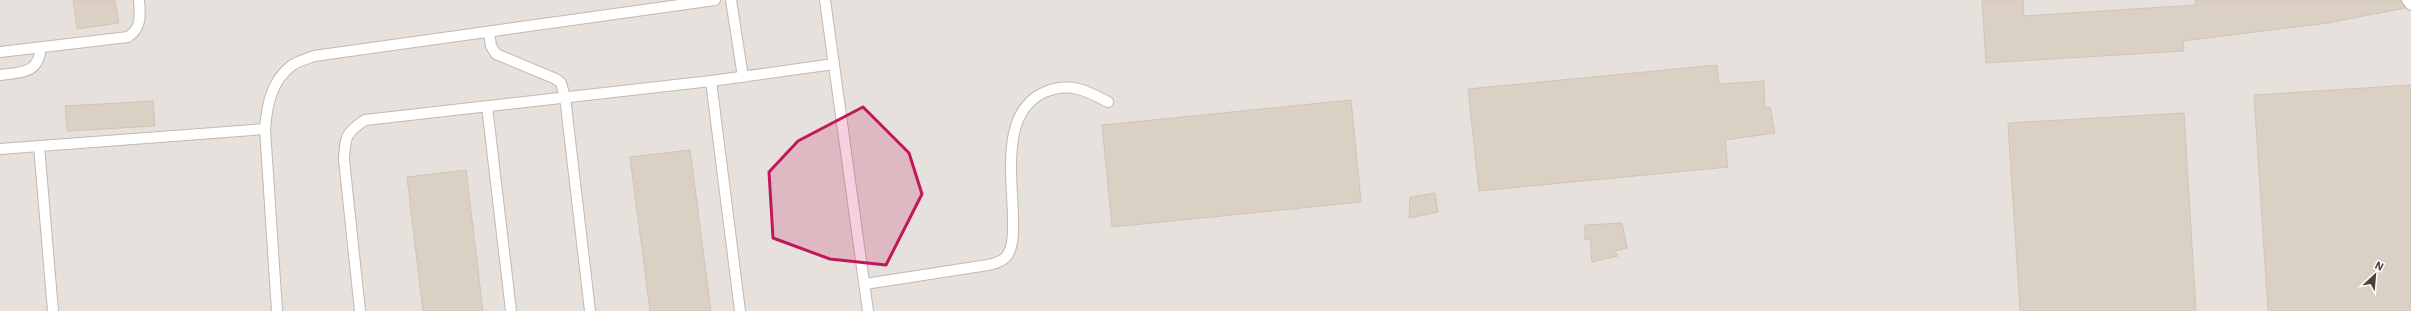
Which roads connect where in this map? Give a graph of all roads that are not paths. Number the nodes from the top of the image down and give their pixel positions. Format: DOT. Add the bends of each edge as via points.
graph roads {
  1 [pos="139,0"];
  2 [pos="715,0"];
  3 [pos="731,0"];
  4 [pos="825,0"];
  5 [pos="2407,0"];
  6 [pos="2411,5"];
  7 [pos="489,32"];
  8 [pos="41,48"];
  9 [pos="0,52"];
  10 [pos="834,64"];
  11 [pos="0,75"];
  12 [pos="743,76"];
  13 [pos="711,81"];
  14 [pos="564,97"];
  15 [pos="1108,102"];
  16 [pos="487,106"];
  17 [pos="265,129"];
  18 [pos="39,146"];
  19 [pos="0,149"];
  20 [pos="865,284"];
  21 [pos="53,311"];
  22 [pos="277,311"];
  23 [pos="360,311"];
  24 [pos="511,311"];
  25 [pos="590,311"];
  26 [pos="740,311"];
  27 [pos="868,311"];
  1 -- 8 [label="lane" via="139,24 128,37"];
  2 -- 7 [label="lane"];
  3 -- 12 [label="lane"];
  4 -- 10 [label="lane"];
  5 -- 6 [label="lane"];
  7 -- 14 [label="lane" via="491,46 496,54 556,79 561,83"];
  7 -- 17 [label="lane" via="314,56 292,65 276,83 267,107"];
  8 -- 9 [label="lane"];
  8 -- 11 [label="lane" via="40,58 26,72"];
  10 -- 12 [label="lane"];
  10 -- 20 [label="lane"];
  12 -- 13 [label="lane"];
  13 -- 14 [label="lane"];
  13 -- 26 [label="lane"];
  14 -- 16 [label="lane"];
  14 -- 25 [label="lane"];
  15 -- 20 [label="lane" via="1085,89 1070,86 1054,88 1040,94 1018,116 1012,146 1014,234 1005,258 988,265"];
  16 -- 23 [label="lane" via="383,116 365,120 350,130 345,142 344,160"];
  16 -- 24 [label="lane"];
  17 -- 18 [label="lane"];
  17 -- 22 [label="lane"];
  18 -- 19 [label="lane"];
  18 -- 21 [label="lane"];
  20 -- 27 [label="lane"];
}
